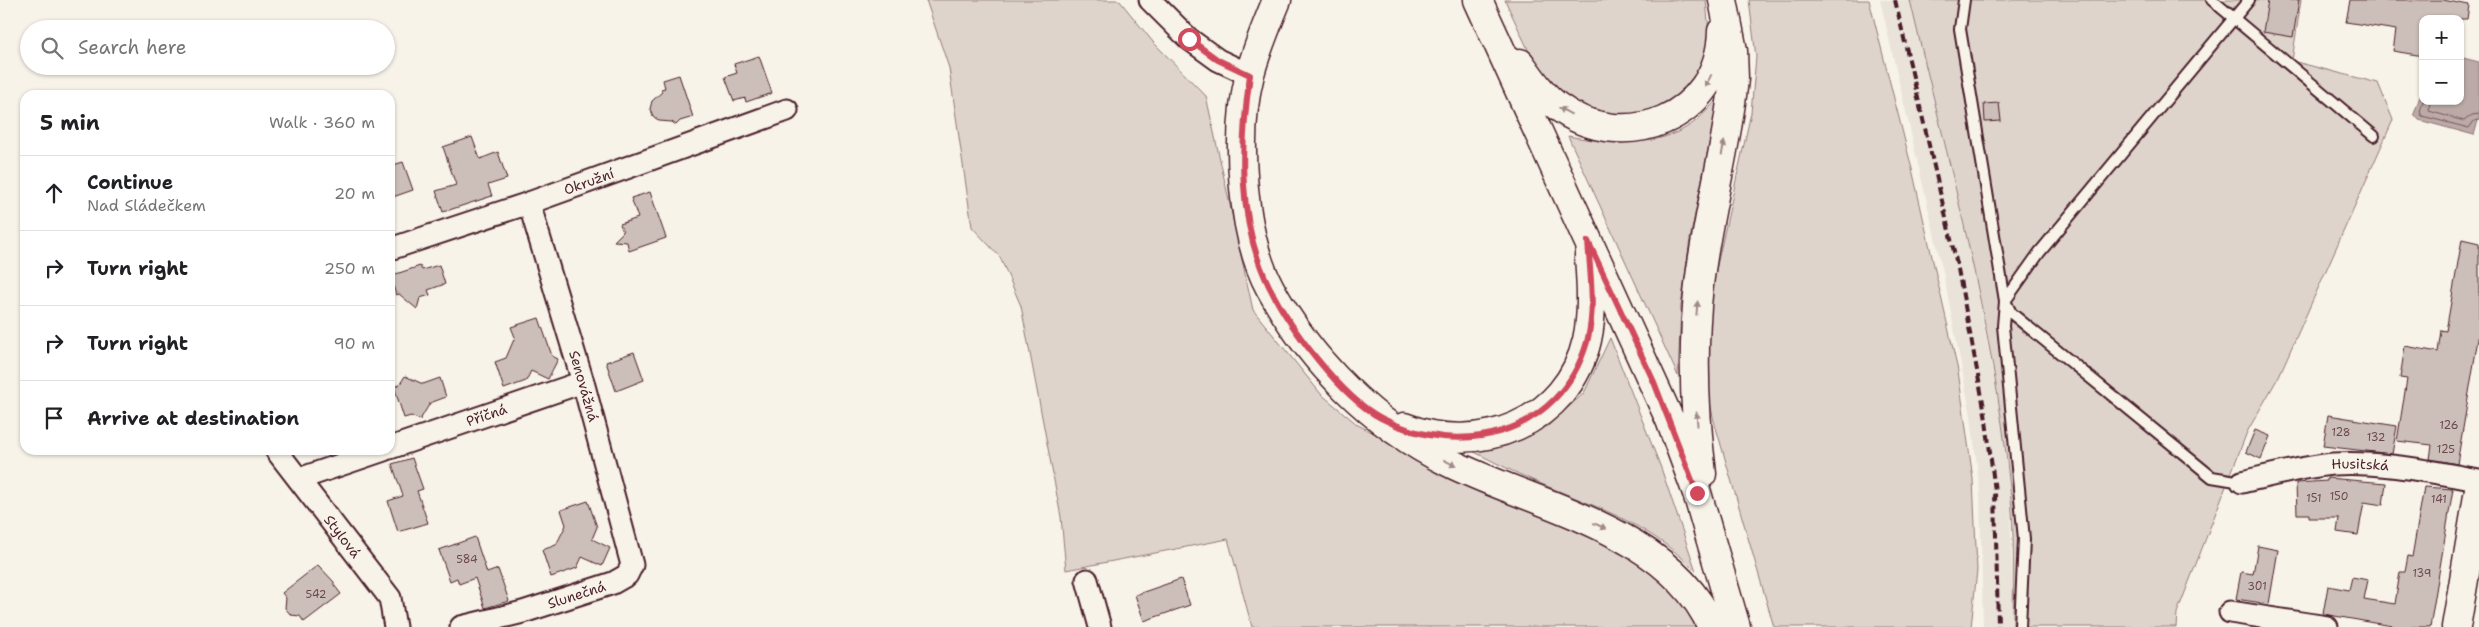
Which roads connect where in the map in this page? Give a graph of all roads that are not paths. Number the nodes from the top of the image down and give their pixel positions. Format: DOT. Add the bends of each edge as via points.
graph roads {
  1 [pos="1150,0"];
  2 [pos="1277,0"];
  3 [pos="1479,0"];
  4 [pos="1723,0"];
  5 [pos="1964,0"];
  6 [pos="2212,0"];
  7 [pos="2249,0"];
  8 [pos="2234,19"];
  9 [pos="1250,75"];
  10 [pos="787,110"];
  11 [pos="2374,136"];
  12 [pos="529,203"];
  13 [pos="1588,241"];
  14 [pos="395,247"];
  15 [pos="2005,301"];
  16 [pos="584,382"];
  17 [pos="1380,418"];
  18 [pos="395,446"];
  19 [pos="280,455"];
  20 [pos="369,455"];
  21 [pos="299,479"];
  22 [pos="2479,480"];
  23 [pos="2242,482"];
  24 [pos="2479,490"];
  25 [pos="1711,537"];
  26 [pos="630,571"];
  27 [pos="1087,580"];
  28 [pos="2230,612"];
  29 [pos="395,627"];
  30 [pos="461,627"];
  31 [pos="1100,627"];
  32 [pos="1712,627"];
  33 [pos="1736,627"];
  34 [pos="2020,627"];
  35 [pos="2327,627"];
  36 [pos="2456,627"];
  1 -- 9 [label="street" via="1189,39 1218,60"];
  2 -- 9 [label="main road"];
  4 -- 3 [label="main road, one-way" via="1722,38 1717,60 1699,96 1667,119 1650,125 1620,127 1573,116 1547,97 1519,62"];
  3 -- 13 [label="main road"];
  25 -- 4 [label="main road, one-way" via="1698,445 1696,326 1700,283 1734,79 1733,51"];
  5 -- 15 [label="lane" via="1960,29"];
  6 -- 8 [label="lane"];
  7 -- 8 [label="lane"];
  8 -- 11 [label="lane"];
  8 -- 15 [label="lane" via="2039,253"];
  9 -- 17 [label="main road" via="1242,162 1255,247 1269,286 1305,344 1348,392"];
  10 -- 12 [label="street, Okružní"];
  12 -- 14 [label="street, Okružní"];
  12 -- 16 [label="street, Senovážná"];
  13 -- 17 [label="main road" via="1592,310 1587,342 1564,387 1537,415 1505,431 1471,438 1414,431"];
  13 -- 25 [label="main road" via="1670,420"];
  15 -- 23 [label="lane" via="2011,313 2212,477"];
  15 -- 34 [label="lane" via="2003,326 2024,539"];
  16 -- 18 [label="street, Příčná"];
  16 -- 26 [label="street, Senovážná" via="632,559"];
  17 -- 32 [label="main road, one-way" via="1446,461 1632,543 1664,565 1698,603"];
  19 -- 21 [label="street, Stylová"];
  20 -- 21 [label="street"];
  21 -- 29 [label="street, Stylová" via="390,598"];
  22 -- 23 [label="street, Husitská" via="2373,465 2335,464"];
  24 -- 36 [label="main road"];
  25 -- 33 [label="main road"];
  26 -- 30 [label="street, Slunečná" via="613,583 523,612"];
  27 -- 31 [label="street"];
  28 -- 35 [label="street"];
}
